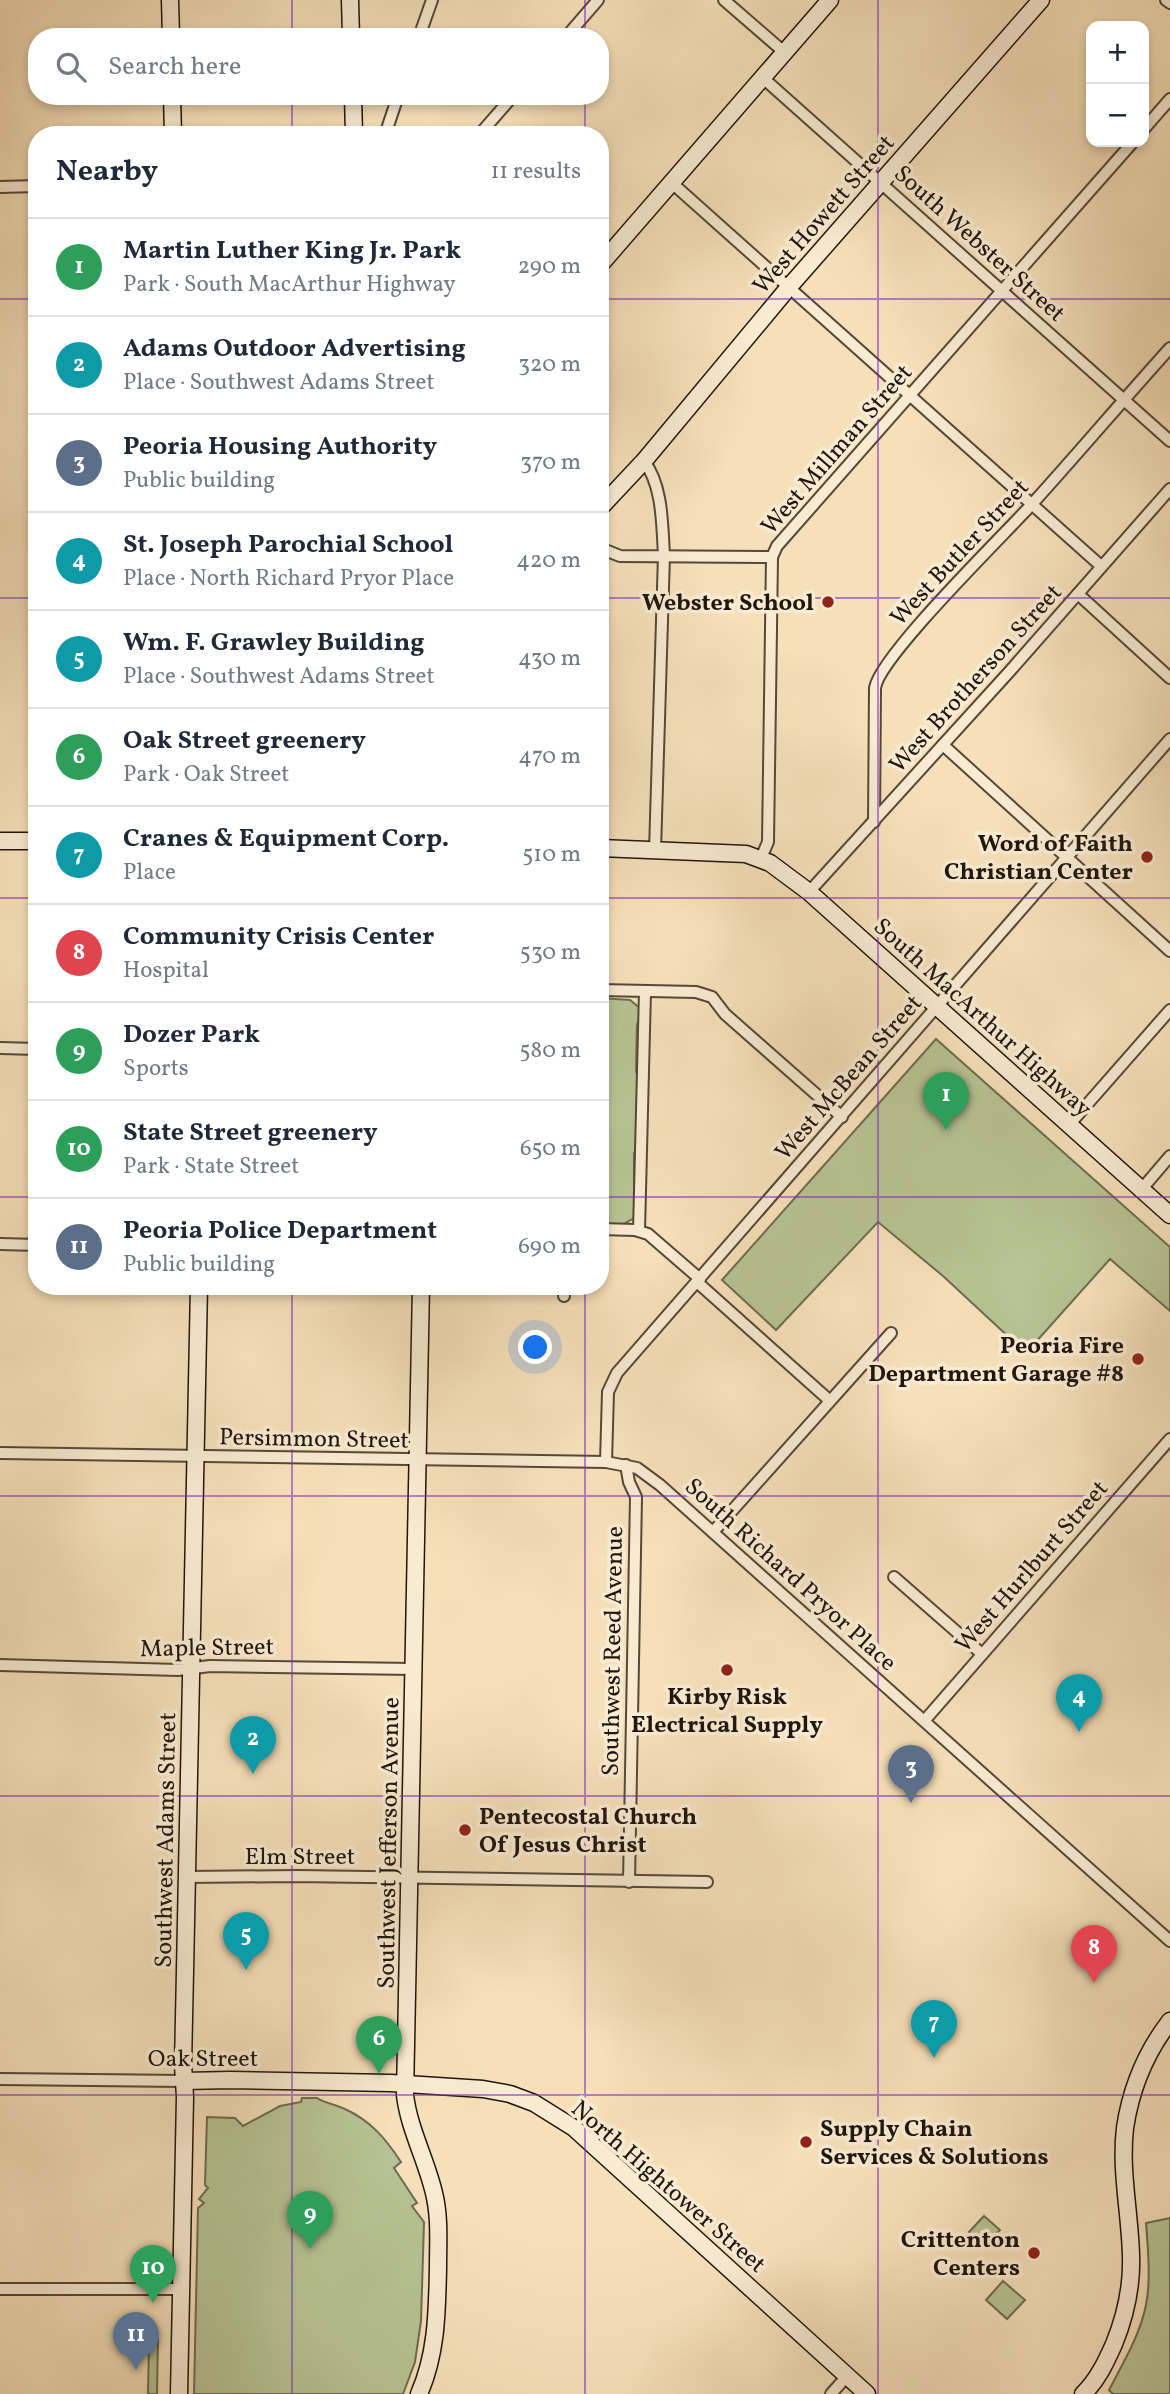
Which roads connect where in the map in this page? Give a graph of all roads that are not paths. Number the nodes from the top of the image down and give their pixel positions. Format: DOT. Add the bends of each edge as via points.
graph roads {
  1 [pos="170,0"];
  2 [pos="350,0"];
  3 [pos="432,0"];
  4 [pos="598,0"];
  5 [pos="724,0"];
  6 [pos="830,0"];
  7 [pos="1041,0"];
  8 [pos="171,28"];
  9 [pos="351,28"];
  10 [pos="422,28"];
  11 [pos="574,28"];
  12 [pos="783,52"];
  13 [pos="762,77"];
  14 [pos="1170,99"];
  15 [pos="172,105"];
  16 [pos="353,105"];
  17 [pos="395,105"];
  18 [pos="505,105"];
  19 [pos="1149,123"];
  20 [pos="173,126"];
  21 [pos="354,126"];
  22 [pos="388,126"];
  23 [pos="487,126"];
  24 [pos="1129,147"];
  25 [pos="672,183"];
  26 [pos="881,183"];
  27 [pos="28,186"];
  28 [pos="0,187"];
  29 [pos="609,255"];
  30 [pos="789,287"];
  31 [pos="1002,291"];
  32 [pos="1170,348"];
  33 [pos="911,394"];
  34 [pos="1124,400"];
  35 [pos="1170,441"];
  36 [pos="644,461"];
  37 [pos="1170,489"];
  38 [pos="609,498"];
  39 [pos="1033,503"];
  40 [pos="609,552"];
  41 [pos="664,555"];
  42 [pos="772,557"];
  43 [pos="1101,566"];
  44 [pos="1078,594"];
  45 [pos="1170,678"];
  46 [pos="1170,739"];
  47 [pos="943,745"];
  48 [pos="874,822"];
  49 [pos="0,841"];
  50 [pos="28,841"];
  51 [pos="609,848"];
  52 [pos="655,850"];
  53 [pos="761,858"];
  54 [pos="1067,859"];
  55 [pos="809,892"];
  56 [pos="1170,951"];
  57 [pos="609,990"];
  58 [pos="645,991"];
  59 [pos="937,1007"];
  60 [pos="1170,1010"];
  61 [pos="0,1048"];
  62 [pos="28,1049"];
  63 [pos="842,1117"];
  64 [pos="1069,1125"];
  65 [pos="1170,1156"];
  66 [pos="1142,1190"];
  67 [pos="1170,1215"];
  68 [pos="609,1229"];
  69 [pos="639,1231"];
  70 [pos="0,1244"];
  71 [pos="28,1245"];
  72 [pos="699,1280"];
  73 [pos="198,1295"];
  74 [pos="421,1295"];
  75 [pos="891,1333"];
  76 [pos="830,1400"];
  77 [pos="1170,1438"];
  78 [pos="0,1453"];
  79 [pos="196,1457"];
  80 [pos="417,1460"];
  81 [pos="606,1462"];
  82 [pos="626,1465"];
  83 [pos="713,1532"];
  84 [pos="894,1577"];
  85 [pos="982,1654"];
  86 [pos="0,1665"];
  87 [pos="191,1667"];
  88 [pos="414,1669"];
  89 [pos="925,1720"];
  90 [pos="187,1877"];
  91 [pos="411,1877"];
  92 [pos="629,1882"];
  93 [pos="707,1882"];
  94 [pos="1170,1941"];
  95 [pos="1170,2021"];
  96 [pos="0,2079"];
  97 [pos="184,2081"];
  98 [pos="406,2084"];
  99 [pos="0,2289"];
  100 [pos="181,2289"];
  101 [pos="847,2376"];
  102 [pos="179,2394"];
  103 [pos="419,2394"];
  104 [pos="831,2394"];
  105 [pos="867,2394"];
  106 [pos="1083,2394"];
  1 -- 8 [label="main road"];
  2 -- 9 [label="main road"];
  3 -- 10 [label="street"];
  4 -- 11 [label="street"];
  5 -- 12 [label="street"];
  6 -- 12 [label="main road"];
  7 -- 26 [label="main road, West Howett Street"];
  12 -- 13 [label="main road"];
  13 -- 25 [label="main road"];
  13 -- 26 [label="street, South Webster Street"];
  14 -- 19 [label="street"];
  15 -- 20 [label="main road"];
  16 -- 21 [label="main road"];
  17 -- 22 [label="street"];
  18 -- 23 [label="street"];
  24 -- 31 [label="street, West Millman Street"];
  25 -- 29 [label="main road"];
  25 -- 30 [label="street"];
  26 -- 30 [label="main road, West Howett Street"];
  26 -- 31 [label="street, South Webster Street"];
  27 -- 28 [label="street"];
  30 -- 33 [label="street"];
  30 -- 36 [label="main road, West Howett Street"];
  31 -- 33 [label="street, West Millman Street"];
  31 -- 34 [label="street, South Webster Street"];
  32 -- 34 [label="street, West Butler Street"];
  33 -- 39 [label="street"];
  33 -- 42 [label="street, West Millman Street" via="790,529"];
  34 -- 35 [label="street, South Webster Street"];
  34 -- 39 [label="street, West Butler Street"];
  36 -- 38 [label="main road, West Howett Street"];
  36 -- 41 [label="street" via="655,481"];
  37 -- 43 [label="street, West Brotherson Street"];
  39 -- 43 [label="street"];
  39 -- 48 [label="street, West Butler Street" via="878,675"];
  40 -- 41 [label="street" via="620,556"];
  41 -- 42 [label="street"];
  41 -- 52 [label="street"];
  42 -- 53 [label="street, West Millman Street" via="768,842"];
  43 -- 44 [label="street, West Brotherson Street"];
  44 -- 45 [label="street"];
  44 -- 47 [label="street, West Brotherson Street"];
  46 -- 54 [label="street, West McBean Street"];
  47 -- 48 [label="street, West Brotherson Street"];
  47 -- 54 [label="street"];
  48 -- 55 [label="street, West Brotherson Street"];
  49 -- 50 [label="main road"];
  51 -- 52 [label="main road"];
  52 -- 53 [label="main road" via="730,852"];
  53 -- 55 [label="main road, South MacArthur Highway"];
  54 -- 56 [label="street"];
  54 -- 59 [label="street, West McBean Street"];
  55 -- 59 [label="main road, South MacArthur Highway"];
  57 -- 58 [label="street"];
  58 -- 63 [label="street" via="696,992 712,997 725,1014"];
  58 -- 69 [label="street"];
  59 -- 63 [label="street, West McBean Street"];
  59 -- 64 [label="main road, South MacArthur Highway"];
  60 -- 64 [label="street"];
  61 -- 62 [label="street"];
  63 -- 72 [label="street, West McBean Street"];
  64 -- 66 [label="main road, South MacArthur Highway"];
  65 -- 66 [label="street"];
  66 -- 67 [label="main road, South MacArthur Highway"];
  68 -- 69 [label="street"];
  69 -- 72 [label="street" via="656,1240"];
  70 -- 71 [label="street"];
  72 -- 76 [label="street"];
  72 -- 81 [label="street, West McBean Street" via="617,1373 608,1392"];
  73 -- 79 [label="main road, Southwest Adams Street"];
  74 -- 80 [label="main road, Southwest Jefferson Avenue"];
  75 -- 76 [label="street"];
  76 -- 83 [label="street"];
  77 -- 85 [label="street, West Hurlburt Street"];
  78 -- 79 [label="street, Persimmon Street"];
  79 -- 80 [label="street, Persimmon Street"];
  79 -- 87 [label="main road, Southwest Adams Street"];
  80 -- 81 [label="street, Persimmon Street"];
  80 -- 88 [label="main road, Southwest Jefferson Avenue"];
  81 -- 82 [label="street, Persimmon Street"];
  82 -- 83 [label="street, South Richard Pryor Place" via="643,1472"];
  82 -- 92 [label="street, Southwest Reed Avenue" via="636,1497"];
  83 -- 89 [label="street, South Richard Pryor Place"];
  84 -- 85 [label="street"];
  85 -- 89 [label="street, West Hurlburt Street"];
  86 -- 87 [label="street, Maple Street"];
  87 -- 88 [label="street, Maple Street"];
  87 -- 90 [label="main road, Southwest Adams Street"];
  88 -- 91 [label="main road, Southwest Jefferson Avenue"];
  89 -- 94 [label="street, South Richard Pryor Place"];
  90 -- 91 [label="street, Elm Street"];
  90 -- 97 [label="main road, Southwest Adams Street"];
  91 -- 92 [label="street, Elm Street"];
  91 -- 98 [label="main road, Southwest Jefferson Avenue"];
  92 -- 93 [label="street, Elm Street"];
  95 -- 106 [label="main road" via="1142,2067 1126,2124 1124,2170 1131,2255 1127,2303 1110,2353"];
  96 -- 97 [label="street, Oak Street"];
  97 -- 98 [label="main road, Oak Street"];
  97 -- 100 [label="main road, Southwest Adams Street"];
  98 -- 101 [label="main road, North Hightower Street" via="504,2093 561,2118"];
  98 -- 103 [label="main road, Southwest Jefferson Avenue" via="408,2111 432,2183 438,2219 435,2337"];
  99 -- 100 [label="street"];
  100 -- 102 [label="main road, Southwest Adams Street"];
  101 -- 104 [label="street"];
  101 -- 105 [label="main road, North Hightower Street"];
}
